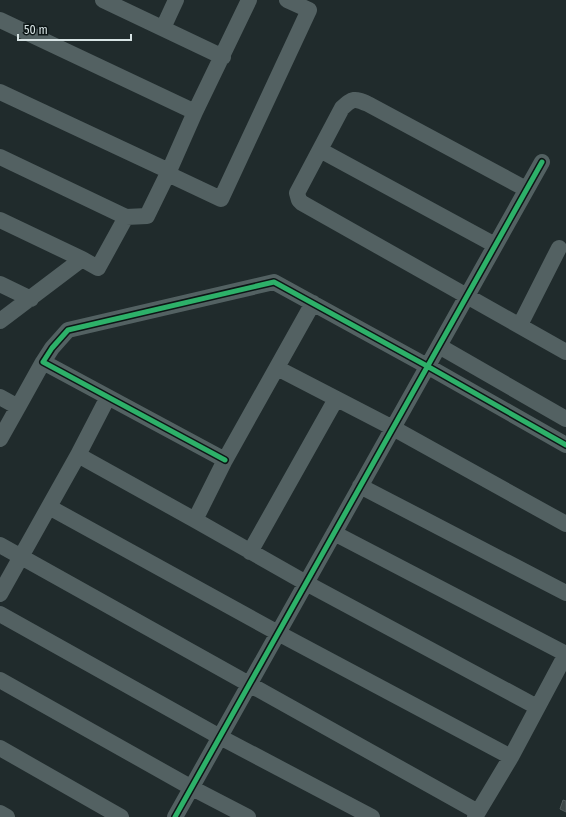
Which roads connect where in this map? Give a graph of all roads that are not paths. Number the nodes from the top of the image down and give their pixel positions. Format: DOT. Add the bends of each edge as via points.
graph roads {
  1 [pos="176,0"];
  2 [pos="249,0"];
  3 [pos="287,0"];
  4 [pos="109,1"];
  5 [pos="0,20"];
  6 [pos="163,28"];
  7 [pos="223,57"];
  8 [pos="0,92"];
  9 [pos="195,112"];
  10 [pos="320,150"];
  11 [pos="0,157"];
  12 [pos="542,162"];
  13 [pos="168,172"];
  14 [pos="526,189"];
  15 [pos="126,217"];
  16 [pos="0,220"];
  17 [pos="495,245"];
  18 [pos="559,248"];
  19 [pos="82,260"];
  20 [pos="0,284"];
  21 [pos="467,296"];
  22 [pos="31,299"];
  23 [pos="313,303"];
  24 [pos="0,321"];
  25 [pos="520,325"];
  26 [pos="439,346"];
  27 [pos="566,352"];
  28 [pos="43,362"];
  29 [pos="427,366"];
  30 [pos="277,368"];
  31 [pos="0,397"];
  32 [pos="108,397"];
  33 [pos="336,399"];
  34 [pos="18,407"];
  35 [pos="566,419"];
  36 [pos="393,428"];
  37 [pos="564,438"];
  38 [pos="0,439"];
  39 [pos="78,455"];
  40 [pos="225,460"];
  41 [pos="360,486"];
  42 [pos="49,507"];
  43 [pos="195,520"];
  44 [pos="566,524"];
  45 [pos="334,533"];
  46 [pos="0,545"];
  47 [pos="250,552"];
  48 [pos="21,556"];
  49 [pos="306,584"];
  50 [pos="566,593"];
  51 [pos="0,594"];
  52 [pos="0,614"];
  53 [pos="278,633"];
  54 [pos="566,654"];
  55 [pos="0,680"];
  56 [pos="249,684"];
  57 [pos="537,707"];
  58 [pos="220,737"];
  59 [pos="0,748"];
  60 [pos="511,757"];
  61 [pos="192,788"];
  62 [pos="0,813"];
  63 [pos="477,814"];
  64 [pos="6,817"];
  65 [pos="121,817"];
  66 [pos="175,817"];
  67 [pos="248,817"];
  68 [pos="372,817"];
  1 -- 6 [label="street"];
  2 -- 7 [label="street"];
  3 -- 13 [label="street" via="309,10 220,199"];
  4 -- 6 [label="street"];
  5 -- 9 [label="street"];
  6 -- 7 [label="street"];
  7 -- 9 [label="street"];
  8 -- 13 [label="street"];
  9 -- 13 [label="street"];
  10 -- 14 [label="street" via="342,108 352,99 357,99"];
  10 -- 17 [label="street"];
  10 -- 21 [label="street" via="298,189 299,200"];
  11 -- 15 [label="street"];
  12 -- 14 [label="street"];
  13 -- 15 [label="street" via="148,216"];
  14 -- 17 [label="street"];
  15 -- 19 [label="street" via="98,268"];
  16 -- 19 [label="street"];
  17 -- 21 [label="street"];
  18 -- 25 [label="street"];
  19 -- 22 [label="street"];
  20 -- 22 [label="street"];
  21 -- 25 [label="street"];
  21 -- 26 [label="street"];
  22 -- 24 [label="street"];
  23 -- 28 [label="street" via="274,282 68,330"];
  23 -- 29 [label="street"];
  23 -- 30 [label="street"];
  25 -- 27 [label="street"];
  26 -- 29 [label="street"];
  26 -- 35 [label="street"];
  28 -- 32 [label="street"];
  28 -- 34 [label="street"];
  29 -- 36 [label="street"];
  29 -- 37 [label="street"];
  30 -- 33 [label="street"];
  30 -- 40 [label="street"];
  31 -- 34 [label="street"];
  32 -- 39 [label="street"];
  32 -- 40 [label="street"];
  33 -- 36 [label="street"];
  33 -- 47 [label="street"];
  34 -- 38 [label="street"];
  36 -- 41 [label="street"];
  36 -- 44 [label="street"];
  39 -- 42 [label="street"];
  39 -- 43 [label="street"];
  40 -- 43 [label="street"];
  41 -- 45 [label="street"];
  41 -- 50 [label="street"];
  42 -- 48 [label="street"];
  42 -- 53 [label="street"];
  43 -- 47 [label="street"];
  45 -- 49 [label="street"];
  45 -- 54 [label="street"];
  46 -- 48 [label="street"];
  47 -- 49 [label="street"];
  48 -- 51 [label="street"];
  48 -- 56 [label="street"];
  49 -- 53 [label="street"];
  49 -- 57 [label="street"];
  52 -- 58 [label="street"];
  53 -- 56 [label="street"];
  53 -- 60 [label="street"];
  54 -- 57 [label="street"];
  55 -- 61 [label="street"];
  56 -- 58 [label="street"];
  56 -- 63 [label="street"];
  57 -- 60 [label="street"];
  58 -- 61 [label="street"];
  58 -- 68 [label="street"];
  59 -- 65 [label="street"];
  60 -- 63 [label="street"];
  61 -- 66 [label="street"];
  61 -- 67 [label="street"];
  62 -- 64 [label="street"];
}
